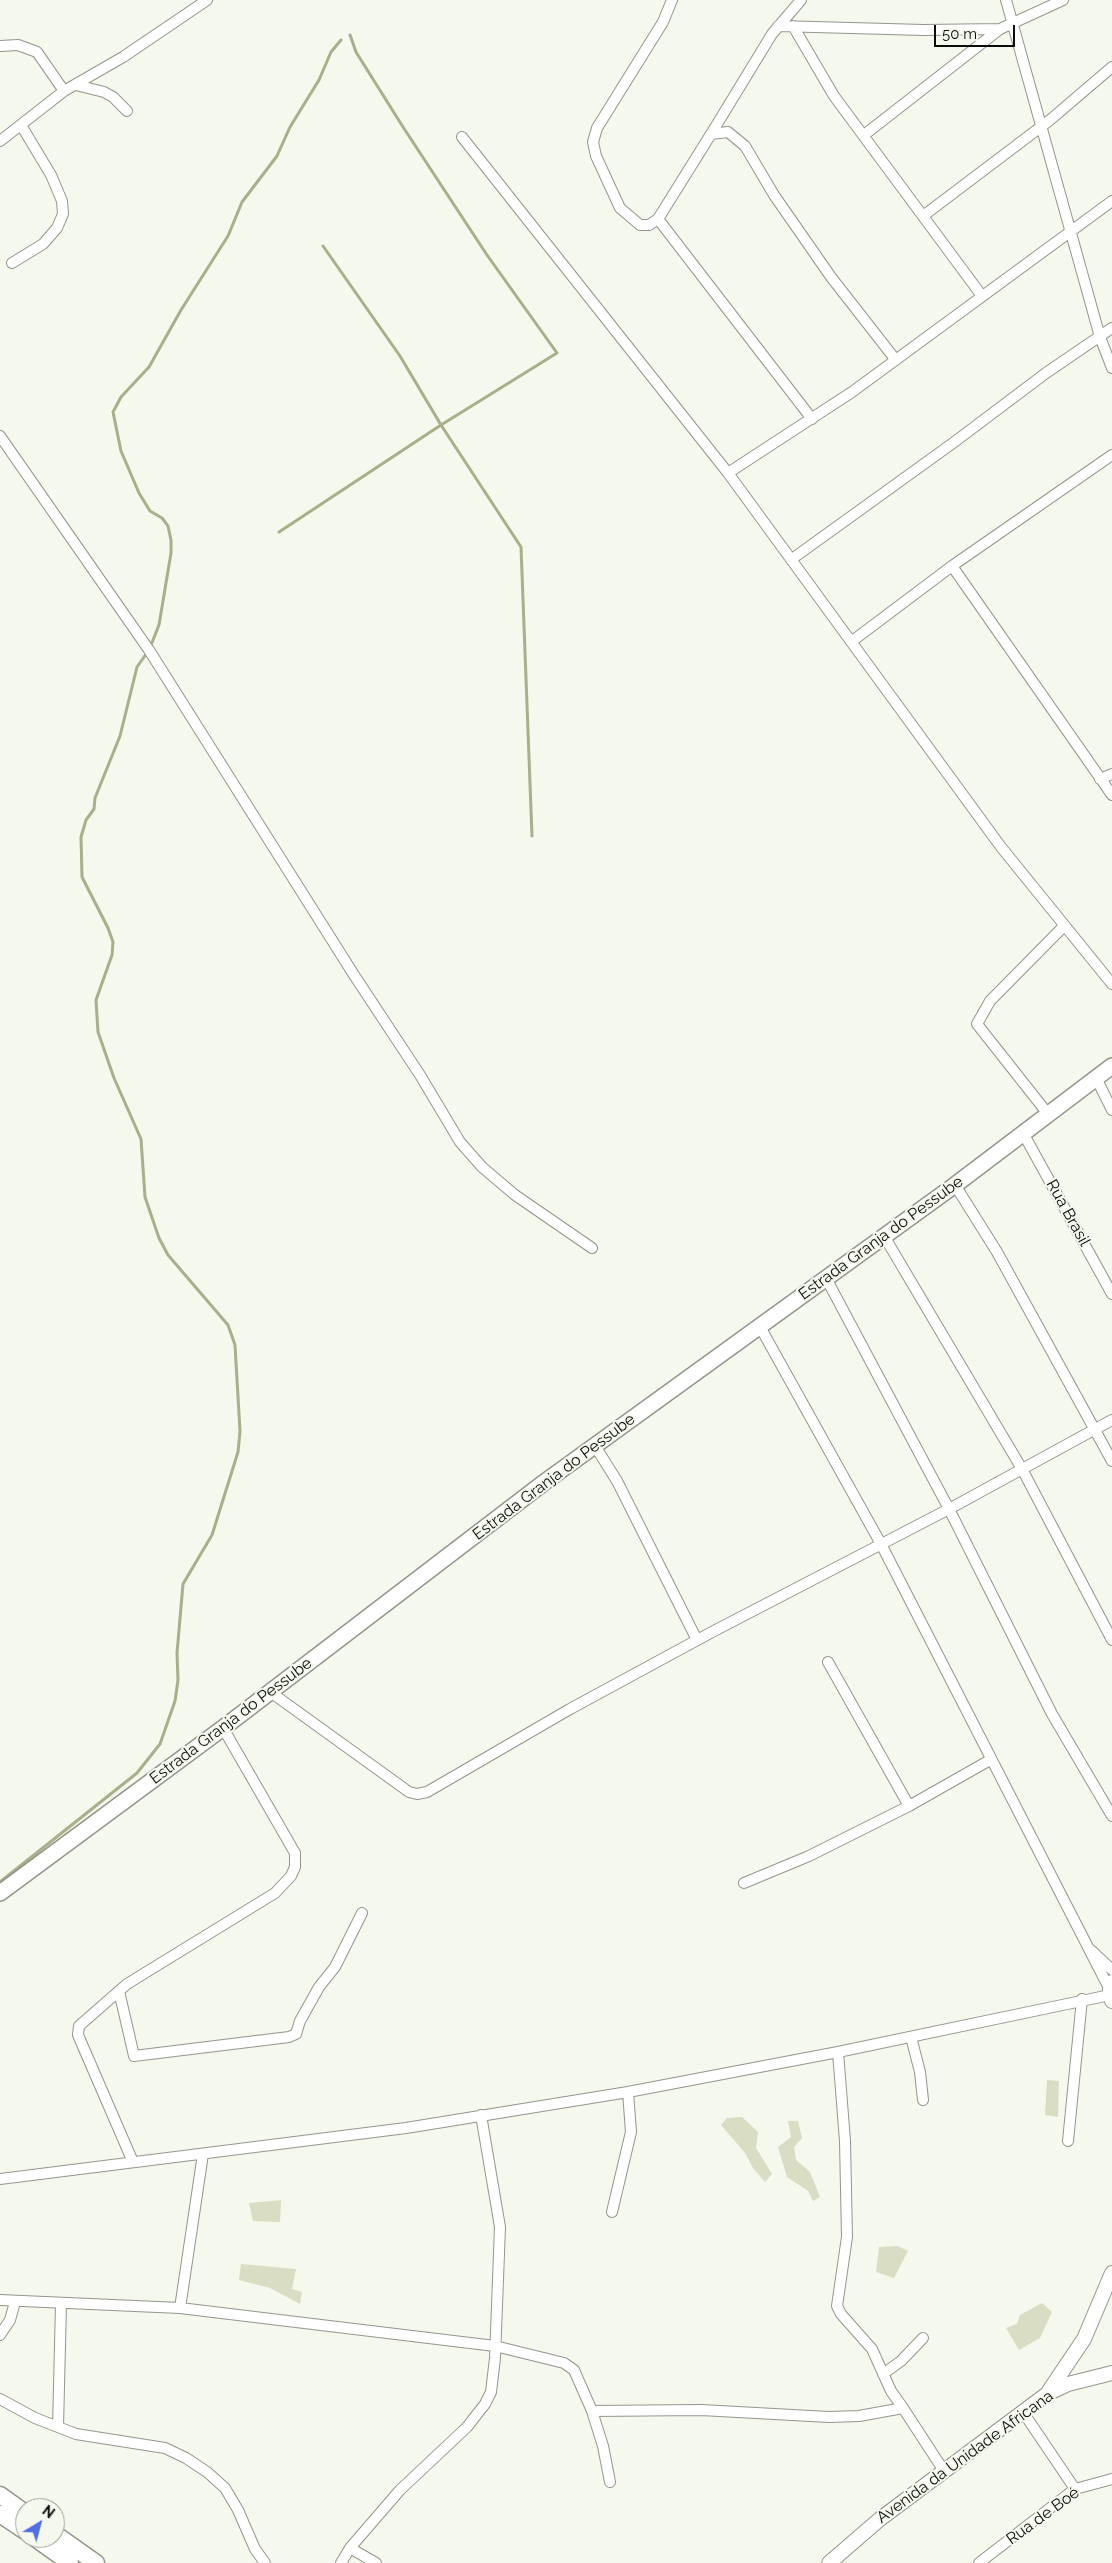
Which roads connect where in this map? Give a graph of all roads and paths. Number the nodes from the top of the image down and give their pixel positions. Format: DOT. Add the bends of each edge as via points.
graph roads {
  1 [pos="207,0"];
  2 [pos="672,0"];
  3 [pos="1006,0"];
  4 [pos="1061,0"];
  5 [pos="796,2"];
  6 [pos="1013,24"];
  7 [pos="778,26"];
  8 [pos="793,26"];
  9 [pos="1000,29"];
  10 [pos="0,46"];
  11 [pos="1112,67"];
  12 [pos="76,85"];
  13 [pos="64,91"];
  14 [pos="127,111"];
  15 [pos="21,125"];
  16 [pos="1042,126"];
  17 [pos="711,134"];
  18 [pos="864,135"];
  19 [pos="462,137"];
  20 [pos="0,140"];
  21 [pos="1112,201"];
  22 [pos="923,216"];
  23 [pos="658,219"];
  24 [pos="1071,233"];
  25 [pos="12,263"];
  26 [pos="982,296"];
  27 [pos="1112,328"];
  28 [pos="1100,337"];
  29 [pos="895,359"];
  30 [pos="1112,368"];
  31 [pos="812,419"];
  32 [pos="0,436"];
  33 [pos="1112,455"];
  34 [pos="728,473"];
  35 [pos="792,559"];
  36 [pos="952,566"];
  37 [pos="851,642"];
  38 [pos="1112,774"];
  39 [pos="1100,779"];
  40 [pos="1112,795"];
  41 [pos="1064,926"];
  42 [pos="1112,984"];
  43 [pos="1112,1066"];
  44 [pos="1096,1078"];
  45 [pos="1112,1110"];
  46 [pos="1048,1114"];
  47 [pos="1024,1133"];
  48 [pos="955,1185"];
  49 [pos="884,1236"];
  50 [pos="592,1248"];
  51 [pos="826,1278"];
  52 [pos="1112,1294"];
  53 [pos="759,1325"];
  54 [pos="1112,1420"];
  55 [pos="1095,1429"];
  56 [pos="595,1446"];
  57 [pos="1112,1461"];
  58 [pos="1022,1469"];
  59 [pos="949,1509"];
  60 [pos="881,1544"];
  61 [pos="697,1640"];
  62 [pos="1112,1640"];
  63 [pos="828,1662"];
  64 [pos="269,1691"];
  65 [pos="223,1728"];
  66 [pos="990,1760"];
  67 [pos="909,1806"];
  68 [pos="1112,1816"];
  69 [pos="744,1883"];
  70 [pos="0,1893"];
  71 [pos="362,1913"];
  72 [pos="1088,1948"];
  73 [pos="1112,1970"];
  74 [pos="119,1991"];
  75 [pos="1111,1992"];
  76 [pos="1082,1999"];
  77 [pos="911,2037"];
  78 [pos="838,2052"];
  79 [pos="628,2092"];
  80 [pos="923,2100"];
  81 [pos="481,2115"];
  82 [pos="1068,2141"];
  83 [pos="203,2154"];
  84 [pos="133,2162"];
  85 [pos="0,2179"];
  86 [pos="612,2212"];
  87 [pos="1112,2273"];
  88 [pos="0,2300"];
  89 [pos="15,2302"];
  90 [pos="61,2304"];
  91 [pos="180,2308"];
  92 [pos="0,2335"];
  93 [pos="923,2338"];
  94 [pos="495,2346"];
  95 [pos="1112,2373"];
  96 [pos="883,2374"];
  97 [pos="1047,2394"];
  98 [pos="0,2399"];
  99 [pos="903,2408"];
  100 [pos="592,2411"];
  101 [pos="1023,2412"];
  102 [pos="58,2427"];
  103 [pos="944,2471"];
  104 [pos="1112,2479"];
  105 [pos="610,2482"];
  106 [pos="1075,2489"];
  107 [pos="0,2495"];
  108 [pos="15,2506"];
  109 [pos="0,2514"];
  110 [pos="15,2524"];
  111 [pos="65,2541"];
  112 [pos="49,2548"];
  113 [pos="350,2548"];
  114 [pos="70,2563"];
  115 [pos="96,2563"];
  116 [pos="264,2563"];
  117 [pos="341,2563"];
  118 [pos="376,2563"];
  119 [pos="829,2563"];
  120 [pos="979,2563"];
  1 -- 12 [label="street"];
  2 -- 23 [label="street" via="663,22 597,128 594,142 596,156 620,208 640,225"];
  3 -- 6 [label="street"];
  4 -- 6 [label="street"];
  5 -- 7 [label="street"];
  6 -- 9 [label="street"];
  6 -- 16 [label="street"];
  7 -- 8 [label="street"];
  7 -- 17 [label="street"];
  8 -- 9 [label="street"];
  8 -- 18 [label="street" via="825,83"];
  9 -- 18 [label="street"];
  10 -- 13 [label="street" via="18,45 37,52"];
  11 -- 16 [label="street"];
  12 -- 13 [label="street"];
  12 -- 14 [label="street" via="104,92"];
  13 -- 15 [label="street"];
  15 -- 20 [label="street"];
  15 -- 25 [label="street" via="51,174 62,201 63,214 57,228 43,244"];
  16 -- 22 [label="street"];
  16 -- 24 [label="street"];
  17 -- 23 [label="street"];
  17 -- 29 [label="street" via="728,132 746,146 774,195"];
  18 -- 22 [label="street"];
  19 -- 34 [label="street"];
  21 -- 24 [label="street"];
  22 -- 26 [label="street"];
  23 -- 31 [label="street"];
  24 -- 26 [label="street"];
  24 -- 28 [label="street"];
  26 -- 29 [label="street"];
  27 -- 28 [label="street"];
  28 -- 30 [label="street"];
  28 -- 35 [label="street"];
  29 -- 31 [label="street"];
  31 -- 34 [label="street"];
  32 -- 50 [label="street" via="149,650 460,1142 482,1167 515,1195"];
  33 -- 36 [label="street"];
  34 -- 35 [label="street"];
  35 -- 37 [label="street"];
  36 -- 37 [label="street"];
  36 -- 39 [label="street"];
  37 -- 41 [label="street" via="1001,847"];
  38 -- 39 [label="street"];
  39 -- 40 [label="street"];
  41 -- 42 [label="street"];
  41 -- 46 [label="street" via="990,1001 977,1024"];
  43 -- 44 [label="main road, Estrada Granja do Pessube"];
  44 -- 45 [label="street"];
  44 -- 46 [label="main road, Estrada Granja do Pessube"];
  46 -- 47 [label="main road, Estrada Granja do Pessube"];
  47 -- 48 [label="main road, Estrada Granja do Pessube"];
  47 -- 52 [label="street, Rua Brasil"];
  48 -- 49 [label="main road, Estrada Granja do Pessube"];
  48 -- 55 [label="street" via="997,1252"];
  49 -- 51 [label="main road, Estrada Granja do Pessube"];
  49 -- 58 [label="street"];
  51 -- 53 [label="main road, Estrada Granja do Pessube"];
  51 -- 59 [label="street"];
  53 -- 56 [label="main road, Estrada Granja do Pessube"];
  53 -- 60 [label="street"];
  54 -- 55 [label="street"];
  55 -- 57 [label="street"];
  55 -- 58 [label="street"];
  56 -- 61 [label="street" via="617,1481"];
  56 -- 64 [label="main road, Estrada Granja do Pessube"];
  58 -- 59 [label="street"];
  58 -- 62 [label="street"];
  59 -- 60 [label="street"];
  59 -- 68 [label="street" via="1052,1714"];
  60 -- 61 [label="street"];
  60 -- 66 [label="street"];
  61 -- 64 [label="street" via="570,1709 442,1785 417,1794 409,1792"];
  63 -- 67 [label="street"];
  64 -- 65 [label="main road, Estrada Granja do Pessube"];
  65 -- 70 [label="main road, Estrada Granja do Pessube"];
  65 -- 74 [label="street" via="295,1853 295,1866 291,1876 275,1893"];
  66 -- 67 [label="street"];
  66 -- 72 [label="street"];
  67 -- 69 [label="street" via="809,1856"];
  71 -- 74 [label="street" via="335,1967 319,1987 300,2021 296,2034 289,2037 134,2056"];
  72 -- 73 [label="street"];
  72 -- 75 [label="street"];
  74 -- 84 [label="street" via="82,2021 78,2034"];
  75 -- 76 [label="street"];
  76 -- 77 [label="street"];
  76 -- 82 [label="street"];
  77 -- 78 [label="street"];
  77 -- 80 [label="street"];
  78 -- 79 [label="street"];
  78 -- 96 [label="street" via="845,2140 847,2237 837,2306 872,2349"];
  79 -- 81 [label="street"];
  79 -- 86 [label="street" via="631,2132"];
  81 -- 83 [label="street"];
  81 -- 94 [label="street" via="500,2227"];
  83 -- 84 [label="street"];
  83 -- 91 [label="street"];
  84 -- 85 [label="street"];
  87 -- 97 [label="street" via="1084,2339"];
  88 -- 89 [label="street"];
  89 -- 90 [label="street"];
  89 -- 92 [label="street" via="10,2320"];
  90 -- 91 [label="street"];
  90 -- 102 [label="street"];
  91 -- 94 [label="street"];
  93 -- 96 [label="street"];
  94 -- 100 [label="street" via="564,2362 574,2370"];
  94 -- 113 [label="street" via="493,2381 485,2404 467,2428 400,2490"];
  95 -- 97 [label="street, Avenida da Unidade Africana" via="1068,2384"];
  96 -- 99 [label="street"];
  97 -- 101 [label="street, Avenida da Unidade Africana"];
  98 -- 102 [label="street"];
  99 -- 100 [label="street" via="860,2416 829,2417 691,2410"];
  99 -- 103 [label="street"];
  100 -- 105 [label="street"];
  101 -- 103 [label="street, Avenida da Unidade Africana"];
  101 -- 106 [label="street"];
  102 -- 116 [label="street" via="76,2434 165,2448 207,2472 225,2488"];
  103 -- 119 [label="street, Avenida da Unidade Africana"];
  104 -- 106 [label="street, Rua de Boé"];
  106 -- 120 [label="street, Rua de Boé"];
  107 -- 108 [label="main road"];
  109 -- 110 [label="main road"];
  111 -- 115 [label="main road"];
  112 -- 114 [label="main road"];
  113 -- 117 [label="street"];
  113 -- 118 [label="street"];
}
